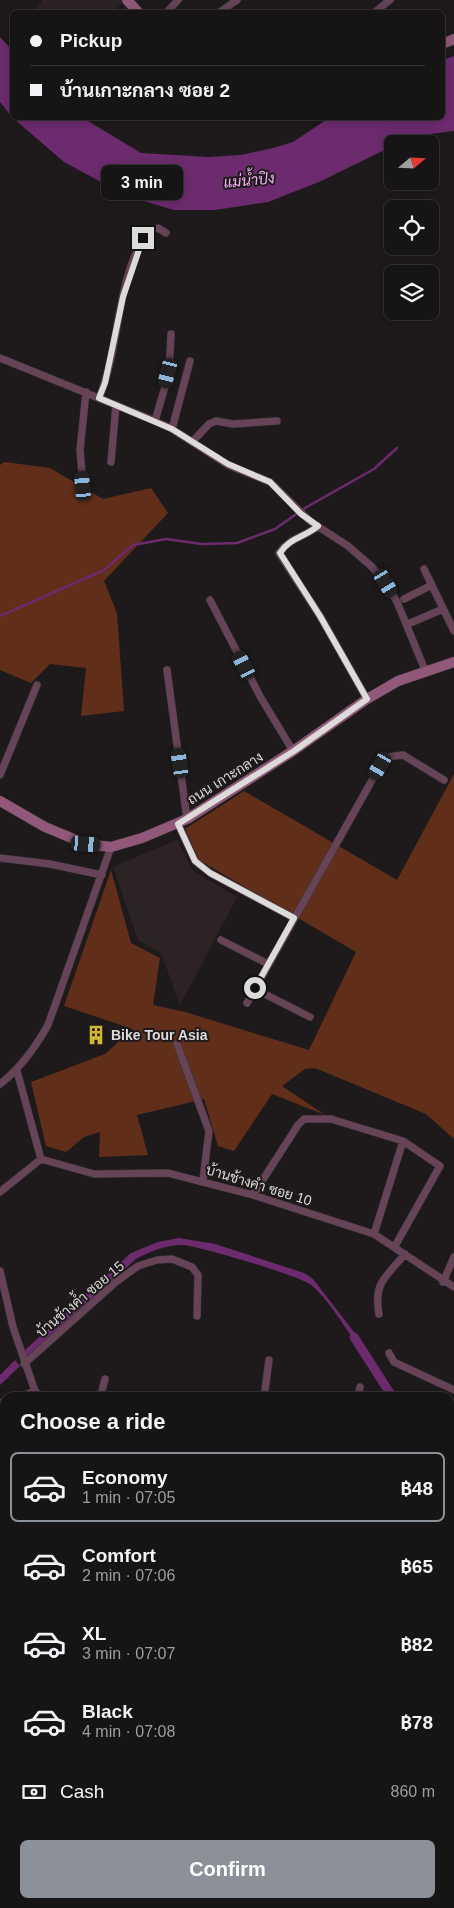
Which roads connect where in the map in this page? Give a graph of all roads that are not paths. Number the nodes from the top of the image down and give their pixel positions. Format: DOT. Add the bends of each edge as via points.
graph roads {
  1 [pos="127,0"];
  2 [pos="178,0"];
  3 [pos="237,0"];
  4 [pos="390,0"];
  5 [pos="136,10"];
  6 [pos="169,10"];
  7 [pos="223,10"];
  8 [pos="378,10"];
  9 [pos="166,233"];
  10 [pos="172,334"];
  11 [pos="0,358"];
  12 [pos="190,361"];
  13 [pos="86,392"];
  14 [pos="99,398"];
  15 [pos="116,405"];
  16 [pos="154,420"];
  17 [pos="277,422"];
  18 [pos="172,429"];
  19 [pos="192,442"];
  20 [pos="111,462"];
  21 [pos="83,486"];
  22 [pos="318,526"];
  23 [pos="424,569"];
  24 [pos="432,585"];
  25 [pos="404,598"];
  26 [pos="210,600"];
  27 [pos="443,609"];
  28 [pos="408,624"];
  29 [pos="454,631"];
  30 [pos="454,662"];
  31 [pos="167,670"];
  32 [pos="426,670"];
  33 [pos="37,685"];
  34 [pos="367,699"];
  35 [pos="294,751"];
  36 [pos="0,775"];
  37 [pos="444,780"];
  38 [pos="0,800"];
  39 [pos="183,821"];
  40 [pos="111,846"];
  41 [pos="0,858"];
  42 [pos="102,875"];
  43 [pos="294,918"];
  44 [pos="221,940"];
  45 [pos="268,964"];
  46 [pos="255,988"];
  47 [pos="247,1003"];
  48 [pos="310,1017"];
  49 [pos="177,1044"];
  50 [pos="17,1071"];
  51 [pos="0,1084"];
  52 [pos="403,1141"];
  53 [pos="40,1159"];
  54 [pos="203,1180"];
  55 [pos="0,1192"];
  56 [pos="253,1195"];
  57 [pos="374,1234"];
  58 [pos="395,1246"];
  59 [pos="404,1254"];
  60 [pos="454,1258"];
  61 [pos="0,1273"];
  62 [pos="443,1282"];
  63 [pos="454,1287"];
  64 [pos="379,1314"];
  65 [pos="197,1316"];
  66 [pos="389,1354"];
  67 [pos="269,1360"];
  68 [pos="24,1364"];
  69 [pos="105,1379"];
  70 [pos="360,1387"];
  71 [pos="454,1390"];
  72 [pos="35,1391"];
  73 [pos="102,1392"];
  74 [pos="265,1392"];
  75 [pos="359,1392"];
  1 -- 5 [label="street"];
  2 -- 6 [label="street"];
  3 -- 7 [label="street"];
  4 -- 8 [label="street"];
  9 -- 14 [label="street" via="153,228 143,238 123,297"];
  10 -- 16 [label="street" via="168,373"];
  11 -- 13 [label="street"];
  12 -- 18 [label="street"];
  13 -- 14 [label="street"];
  13 -- 21 [label="street" via="80,450"];
  14 -- 15 [label="street"];
  15 -- 16 [label="street"];
  15 -- 20 [label="street"];
  16 -- 18 [label="street"];
  17 -- 19 [label="street" via="232,424 216,421"];
  18 -- 19 [label="street"];
  19 -- 22 [label="street" via="228,464 270,482 301,514"];
  22 -- 28 [label="street" via="371,566 386,583"];
  22 -- 34 [label="street" via="309,534 290,540 280,553"];
  23 -- 24 [label="street"];
  24 -- 25 [label="street"];
  24 -- 27 [label="street"];
  26 -- 35 [label="street" via="261,698"];
  27 -- 28 [label="street"];
  27 -- 29 [label="street"];
  28 -- 32 [label="street"];
  30 -- 32 [label="street, ถนน เกาะกลาง"];
  31 -- 39 [label="street"];
  32 -- 34 [label="street, ถนน เกาะกลาง"];
  33 -- 36 [label="street"];
  34 -- 35 [label="street, ถนน เกาะกลาง"];
  35 -- 39 [label="street, ถนน เกาะกลาง"];
  37 -- 43 [label="street" via="403,755 387,757"];
  38 -- 40 [label="street, ถนน เกาะกลาง" via="86,844"];
  39 -- 40 [label="street, ถนน เกาะกลาง" via="142,838"];
  39 -- 43 [label="street" via="195,861 210,873"];
  40 -- 42 [label="street"];
  41 -- 42 [label="street"];
  42 -- 50 [label="street" via="51,1019 38,1044"];
  43 -- 45 [label="street"];
  44 -- 45 [label="street"];
  45 -- 46 [label="street"];
  46 -- 47 [label="street"];
  46 -- 48 [label="street"];
  49 -- 54 [label="street" via="209,1131"];
  50 -- 51 [label="street"];
  50 -- 53 [label="street"];
  52 -- 56 [label="street" via="331,1119 304,1119"];
  52 -- 57 [label="street"];
  52 -- 58 [label="street" via="440,1166"];
  53 -- 54 [label="street, บ้านช้างคำ ซอย 10" via="94,1174 168,1173"];
  53 -- 55 [label="street"];
  54 -- 56 [label="street, บ้านช้างคำ ซอย 10"];
  56 -- 57 [label="street, บ้านช้างคำ ซอย 10"];
  57 -- 58 [label="street, บ้านช้างคำ ซอย 10"];
  58 -- 59 [label="street, บ้านช้างคำ ซอย 10"];
  59 -- 62 [label="street, บ้านช้างคำ ซอย 10"];
  59 -- 64 [label="street" via="379,1286 376,1297"];
  60 -- 62 [label="street"];
  61 -- 68 [label="street"];
  62 -- 63 [label="street, บ้านช้างคำ ซอย 10"];
  65 -- 68 [label="street, บ้านช้างค้ำ ซอย 15" via="198,1275 192,1267 172,1259 157,1260 138,1266 116,1282"];
  66 -- 71 [label="street" via="394,1362"];
  67 -- 74 [label="street"];
  68 -- 72 [label="street"];
  69 -- 73 [label="street"];
  70 -- 75 [label="street"];
}
